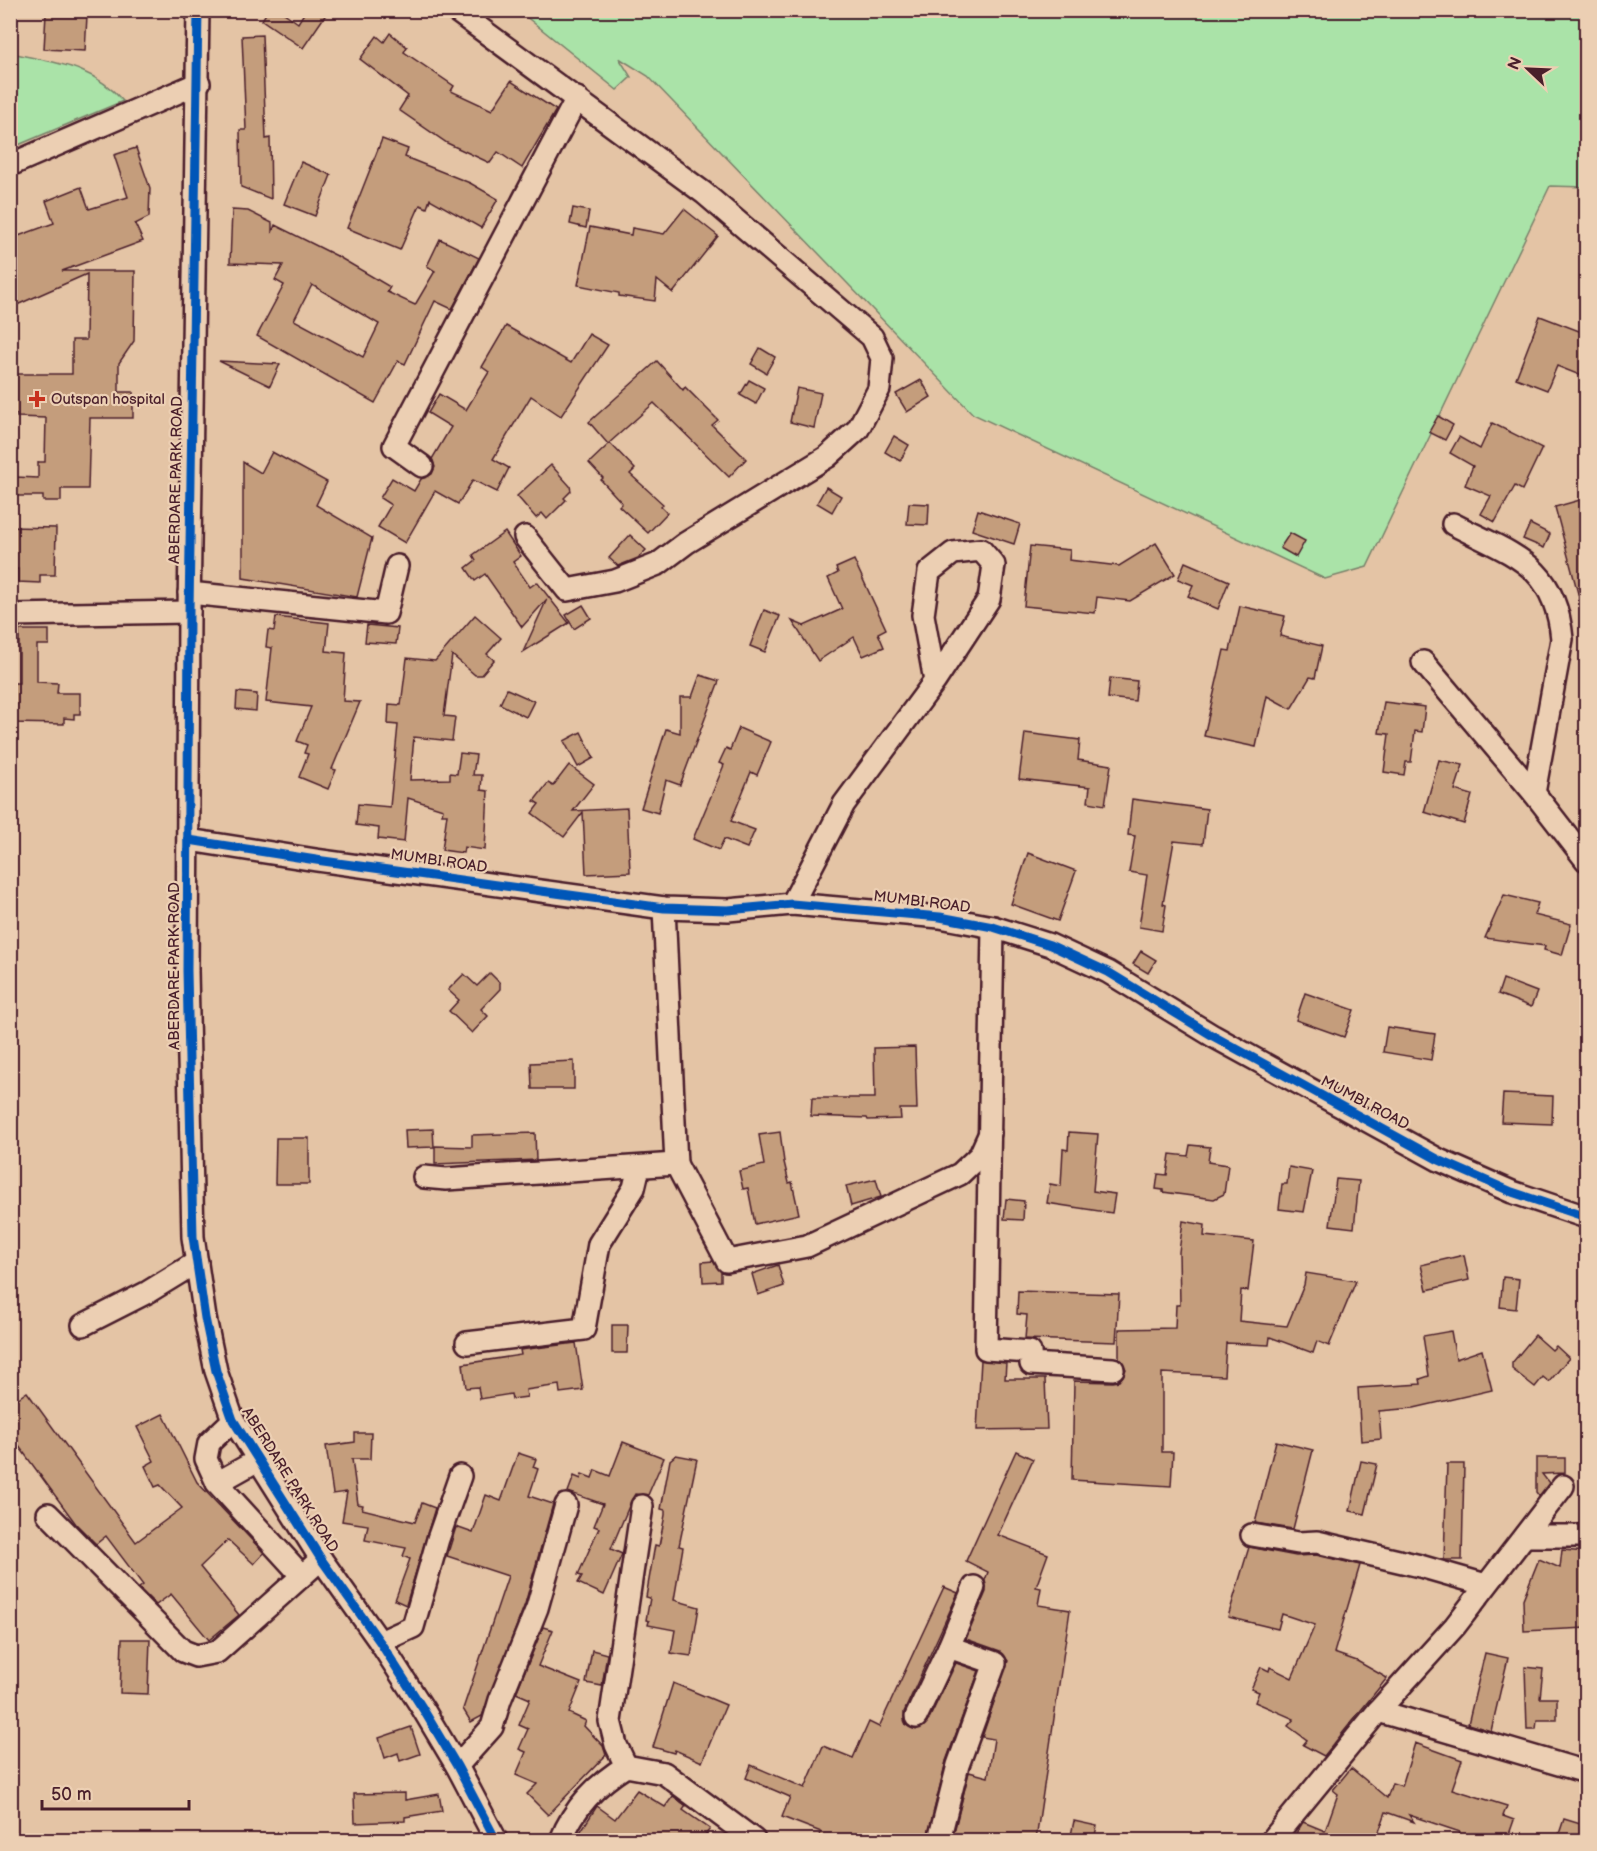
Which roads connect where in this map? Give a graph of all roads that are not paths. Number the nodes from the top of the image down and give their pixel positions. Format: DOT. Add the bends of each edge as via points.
graph roads {
  1 [pos="198,10"];
  2 [pos="455,10"];
  3 [pos="199,83"];
  4 [pos="577,98"];
  5 [pos="10,165"];
  6 [pos="422,466"];
  7 [pos="1453,524"];
  8 [pos="525,537"];
  9 [pos="397,566"];
  10 [pos="189,603"];
  11 [pos="10,615"];
  12 [pos="1424,662"];
  13 [pos="935,681"];
  14 [pos="1534,793"];
  15 [pos="189,840"];
  16 [pos="1587,860"];
  17 [pos="792,904"];
  18 [pos="664,908"];
  19 [pos="993,927"];
  20 [pos="990,1133"];
  21 [pos="676,1164"];
  22 [pos="639,1167"];
  23 [pos="424,1177"];
  24 [pos="1587,1217"];
  25 [pos="197,1262"];
  26 [pos="83,1325"];
  27 [pos="467,1343"];
  28 [pos="1113,1369"];
  29 [pos="233,1420"];
  30 [pos="258,1460"];
  31 [pos="460,1476"];
  32 [pos="217,1483"];
  33 [pos="1563,1486"];
  34 [pos="566,1505"];
  35 [pos="642,1506"];
  36 [pos="48,1514"];
  37 [pos="1252,1535"];
  38 [pos="1525,1536"];
  39 [pos="1587,1536"];
  40 [pos="321,1559"];
  41 [pos="302,1576"];
  42 [pos="1486,1586"];
  43 [pos="974,1587"];
  44 [pos="380,1642"];
  45 [pos="949,1647"];
  46 [pos="1378,1711"];
  47 [pos="916,1717"];
  48 [pos="457,1766"];
  49 [pos="626,1766"];
  50 [pos="1587,1772"];
  51 [pos="496,1840"];
  52 [pos="561,1840"];
  53 [pos="754,1840"];
  54 [pos="939,1840"];
  55 [pos="1272,1840"];
  1 -- 3 [label="street, ABERDARE PARK ROAD"];
  2 -- 4 [label="street"];
  3 -- 5 [label="street"];
  3 -- 10 [label="street, ABERDARE PARK ROAD"];
  4 -- 6 [label="street" via="394,446"];
  4 -- 8 [label="street" via="704,193 872,337 882,358 879,389 858,429 827,457 658,564 615,581 567,590"];
  7 -- 14 [label="street" via="1531,564 1560,615 1562,639"];
  9 -- 10 [label="street" via="386,613"];
  10 -- 11 [label="street"];
  10 -- 15 [label="street, ABERDARE PARK ROAD"];
  12 -- 14 [label="street"];
  13 -- 13 [label="street" via="989,599 994,565 981,550 953,553 929,572 923,615"];
  13 -- 17 [label="street" via="844,804"];
  14 -- 16 [label="street"];
  15 -- 18 [label="street, MUMBI ROAD"];
  15 -- 25 [label="street, ABERDARE PARK ROAD" via="190,1142"];
  17 -- 18 [label="street, MUMBI ROAD" via="728,910"];
  17 -- 19 [label="street, MUMBI ROAD" via="940,917"];
  18 -- 21 [label="street"];
  19 -- 20 [label="street"];
  19 -- 24 [label="street, MUMBI ROAD" via="1050,945 1108,972 1213,1036 1439,1160 1512,1192"];
  20 -- 21 [label="street" via="980,1155 960,1174 807,1246 727,1261"];
  20 -- 28 [label="street" via="986,1349 1030,1352 1031,1364"];
  21 -- 22 [label="street"];
  22 -- 23 [label="street" via="446,1179"];
  22 -- 27 [label="street" via="634,1188 599,1244 584,1329"];
  25 -- 26 [label="street"];
  25 -- 29 [label="street, ABERDARE PARK ROAD" via="216,1371"];
  29 -- 30 [label="street, ABERDARE PARK ROAD"];
  29 -- 32 [label="street" via="209,1443 206,1459"];
  30 -- 32 [label="street"];
  30 -- 40 [label="street, ABERDARE PARK ROAD"];
  31 -- 44 [label="street" via="413,1627"];
  32 -- 41 [label="street"];
  33 -- 38 [label="street"];
  34 -- 48 [label="street" via="537,1608 492,1727"];
  35 -- 49 [label="street" via="610,1721"];
  36 -- 41 [label="street" via="183,1651 196,1656 217,1652"];
  37 -- 42 [label="street" via="1298,1543 1317,1542"];
  38 -- 39 [label="street"];
  38 -- 42 [label="street"];
  40 -- 41 [label="street"];
  40 -- 44 [label="street, ABERDARE PARK ROAD"];
  42 -- 46 [label="street"];
  43 -- 45 [label="street"];
  44 -- 48 [label="street, ABERDARE PARK ROAD"];
  45 -- 47 [label="street"];
  45 -- 54 [label="street" via="995,1663 958,1765"];
  46 -- 50 [label="street"];
  46 -- 55 [label="street"];
  48 -- 51 [label="street, ABERDARE PARK ROAD"];
  49 -- 52 [label="street" via="603,1780 571,1816"];
  49 -- 53 [label="street" via="664,1773"];
}
